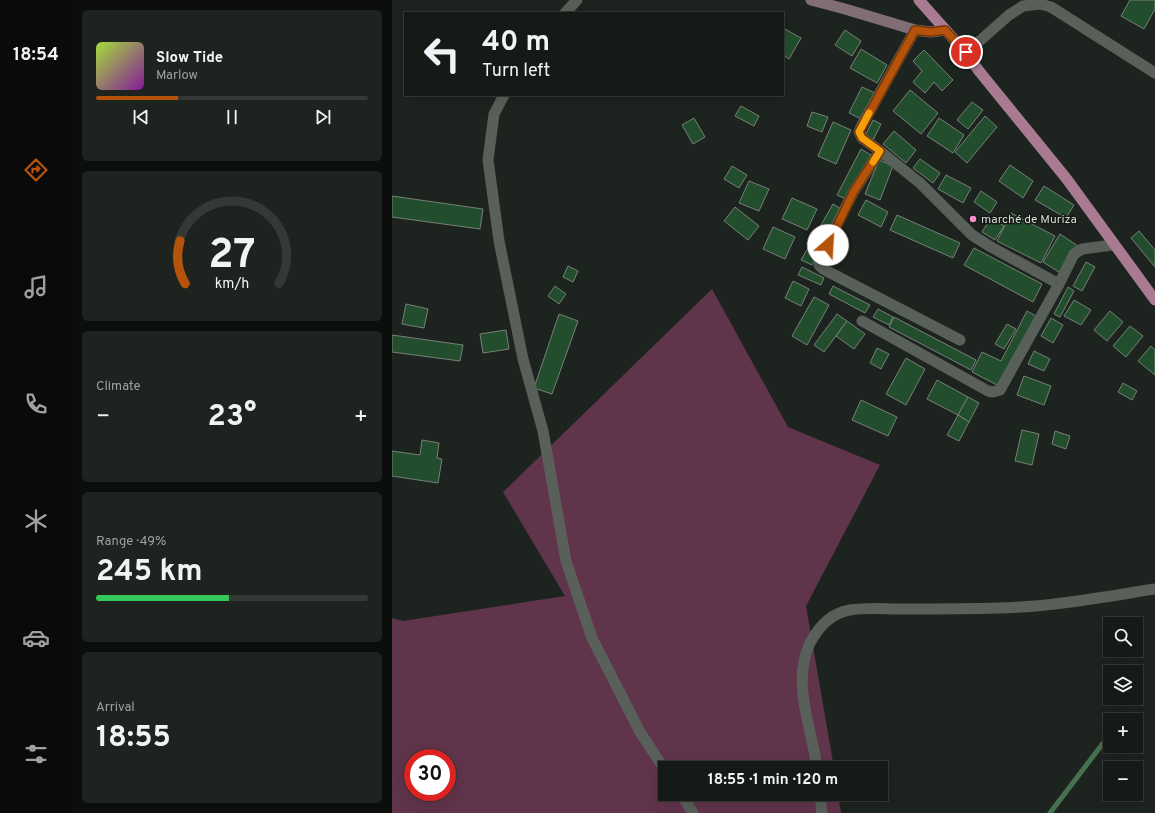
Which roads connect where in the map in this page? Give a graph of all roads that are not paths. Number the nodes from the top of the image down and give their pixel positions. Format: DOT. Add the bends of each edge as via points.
graph roads {
  1 [pos="577,0"];
  2 [pos="811,0"];
  3 [pos="919,0"];
  4 [pos="566,12"];
  5 [pos="915,30"];
  6 [pos="945,30"];
  7 [pos="966,52"];
  8 [pos="1155,73"];
  9 [pos="503,96"];
  10 [pos="880,151"];
  11 [pos="1114,244"];
  12 [pos="1059,284"];
  13 [pos="1155,300"];
  14 [pos="862,321"];
  15 [pos="960,340"];
  16 [pos="1155,589"];
  17 [pos="659,761"];
  18 [pos="816,761"];
  19 [pos="685,801"];
  20 [pos="821,801"];
  21 [pos="693,813"];
  22 [pos="822,813"];
  1 -- 4 [label="street"];
  2 -- 5 [label="main road"];
  3 -- 6 [label="main road"];
  5 -- 6 [label="main road"];
  5 -- 10 [label="street" via="859,132 862,138"];
  6 -- 7 [label="main road"];
  7 -- 8 [label="street" via="1018,9 1040,4 1051,7"];
  7 -- 11 [label="main road" via="1066,178"];
  9 -- 17 [label="street" via="494,114 488,160 499,242 523,359 543,431 566,561 592,638 640,732"];
  10 -- 12 [label="street" via="920,184 972,235"];
  10 -- 15 [label="street" via="854,191 819,259 819,265"];
  11 -- 12 [label="street" via="1078,251"];
  11 -- 13 [label="main road"];
  12 -- 14 [label="street" via="1000,390 997,391 988,391"];
  16 -- 18 [label="street" via="1051,605 850,610 825,621 810,644 802,677 804,706"];
  19 -- 21 [label="street"];
  20 -- 22 [label="street"];
}
